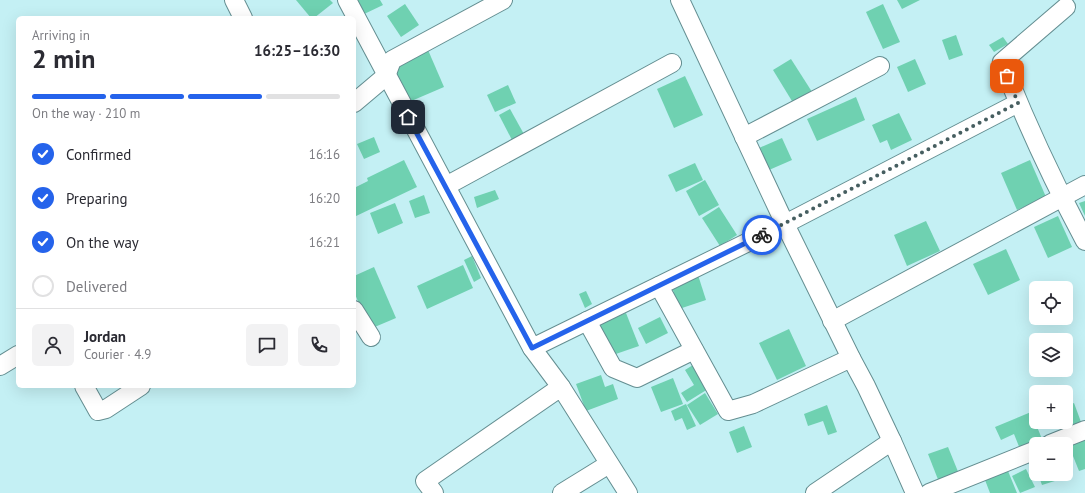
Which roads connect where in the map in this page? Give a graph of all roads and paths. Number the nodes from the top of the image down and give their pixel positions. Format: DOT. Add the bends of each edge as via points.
graph roads {
  1 [pos="234,0"];
  2 [pos="347,0"];
  3 [pos="503,0"];
  4 [pos="680,0"];
  5 [pos="484,6"];
  6 [pos="1066,7"];
  7 [pos="242,16"];
  8 [pos="355,16"];
  9 [pos="356,18"];
  10 [pos="672,63"];
  11 [pos="880,66"];
  12 [pos="386,76"];
  13 [pos="356,101"];
  14 [pos="1018,103"];
  15 [pos="744,137"];
  16 [pos="446,186"];
  17 [pos="1085,186"];
  18 [pos="1062,198"];
  19 [pos="785,224"];
  20 [pos="1085,241"];
  21 [pos="659,286"];
  22 [pos="356,313"];
  23 [pos="587,321"];
  24 [pos="832,321"];
  25 [pos="371,337"];
  26 [pos="532,348"];
  27 [pos="694,350"];
  28 [pos="16,356"];
  29 [pos="851,358"];
  30 [pos="0,366"];
  31 [pos="561,387"];
  32 [pos="85,388"];
  33 [pos="138,388"];
  34 [pos="1085,430"];
  35 [pos="1068,437"];
  36 [pos="892,441"];
  37 [pos="1029,453"];
  38 [pos="609,464"];
  39 [pos="434,493"];
  40 [pos="562,493"];
  41 [pos="628,493"];
  42 [pos="815,493"];
  43 [pos="915,493"];
  44 [pos="929,493"];
  1 -- 7 [label="street"];
  2 -- 8 [label="street"];
  3 -- 5 [label="street"];
  4 -- 15 [label="street"];
  5 -- 12 [label="street" via="392,60"];
  6 -- 14 [label="street" via="1002,62"];
  9 -- 12 [label="street"];
  10 -- 16 [label="street"];
  11 -- 15 [label="street"];
  12 -- 13 [label="street"];
  12 -- 16 [label="street"];
  14 -- 18 [label="street"];
  14 -- 19 [label="street"];
  15 -- 19 [label="street"];
  16 -- 26 [label="street"];
  17 -- 18 [label="street"];
  18 -- 20 [label="street"];
  18 -- 24 [label="street"];
  19 -- 21 [label="street"];
  19 -- 24 [label="street"];
  21 -- 23 [label="street"];
  21 -- 27 [label="street"];
  22 -- 25 [label="street"];
  23 -- 26 [label="street"];
  23 -- 27 [label="street" via="613,368 637,378"];
  24 -- 29 [label="street"];
  26 -- 31 [label="street"];
  27 -- 29 [label="street" via="728,411 753,404"];
  28 -- 30 [label="street"];
  29 -- 36 [label="street"];
  31 -- 38 [label="street"];
  31 -- 39 [label="street" via="425,480"];
  32 -- 33 [label="street" via="98,411 106,409"];
  34 -- 35 [label="street"];
  36 -- 42 [label="street"];
  36 -- 43 [label="street"];
  37 -- 44 [label="street"];
  38 -- 40 [label="street"];
  38 -- 41 [label="street"];
}
